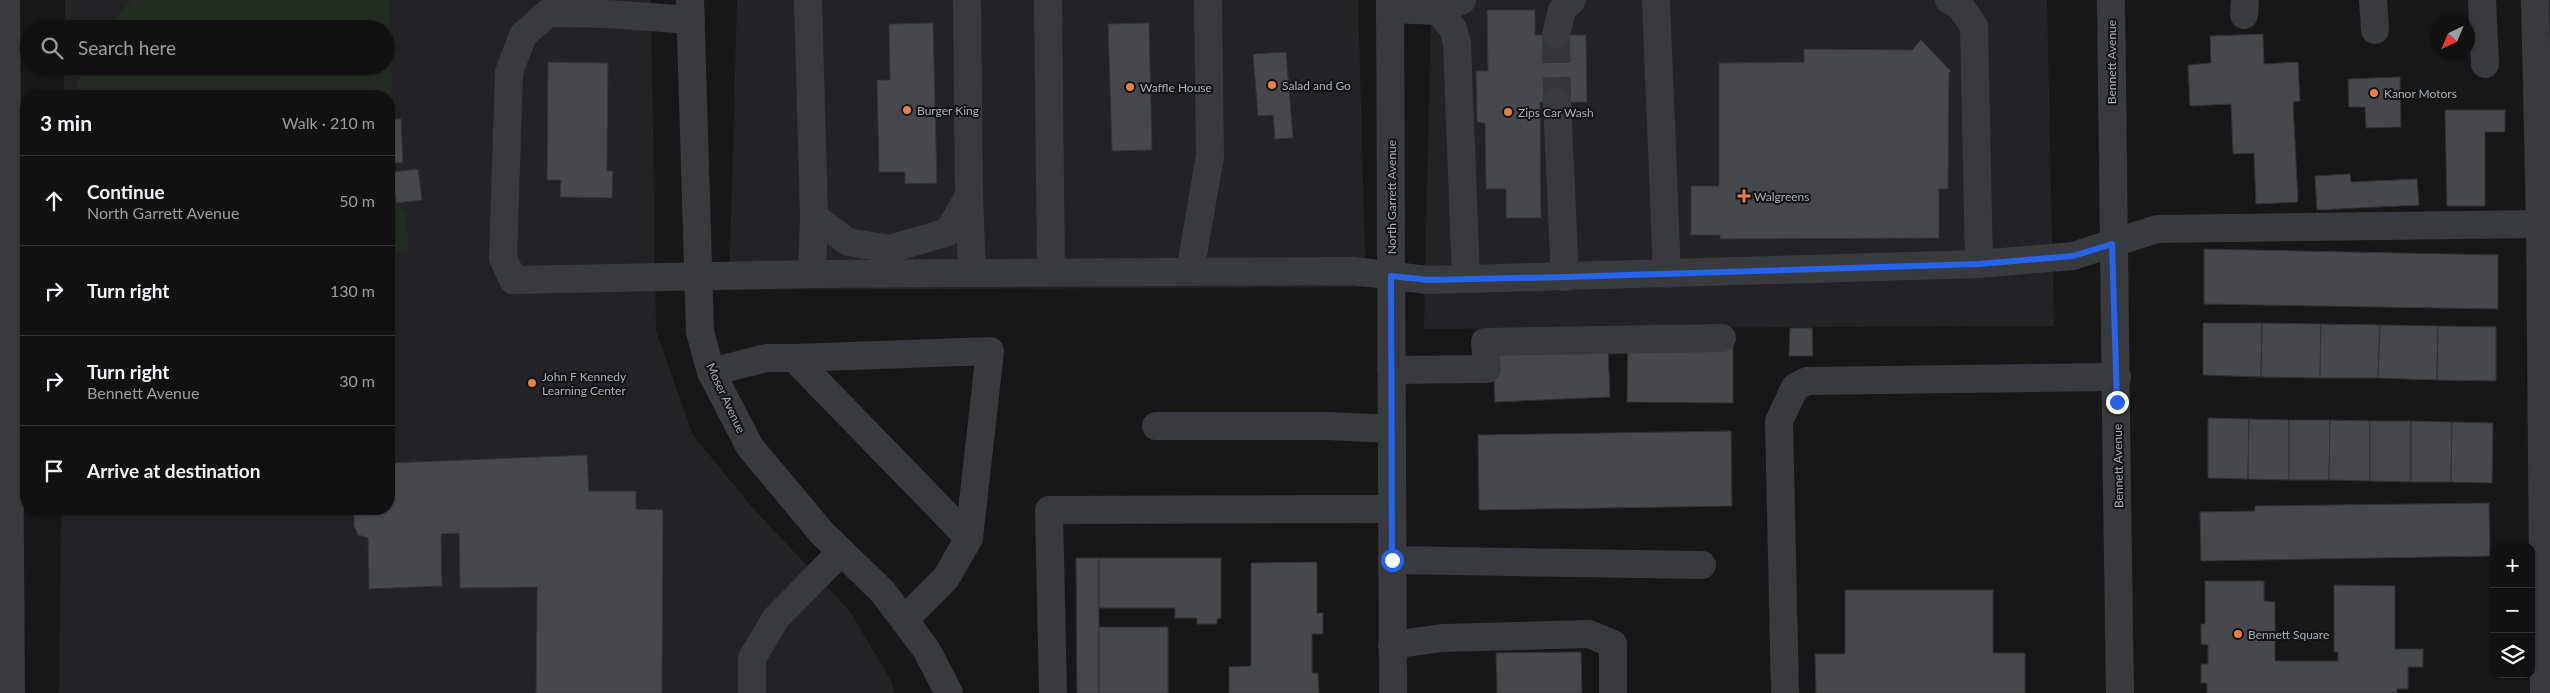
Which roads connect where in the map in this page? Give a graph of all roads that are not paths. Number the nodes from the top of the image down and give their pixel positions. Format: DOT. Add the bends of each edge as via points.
graph roads {
  1 [pos="6,0"];
  2 [pos="808,0"];
  3 [pos="967,0"];
  4 [pos="1048,0"];
  5 [pos="1208,0"];
  6 [pos="1572,0"];
  7 [pos="1656,0"];
  8 [pos="1949,0"];
  9 [pos="2111,0"];
  10 [pos="2373,0"];
  11 [pos="2482,0"];
  12 [pos="2535,0"];
  13 [pos="1390,5"];
  14 [pos="1450,5"];
  15 [pos="690,10"];
  16 [pos="2374,30"];
  17 [pos="1556,35"];
  18 [pos="2485,64"];
  19 [pos="2543,85"];
  20 [pos="1557,102"];
  21 [pos="3,166"];
  22 [pos="969,196"];
  23 [pos="814,217"];
  24 [pos="2545,224"];
  25 [pos="2112,244"];
  26 [pos="1979,264"];
  27 [pos="1051,272"];
  28 [pos="1190,272"];
  29 [pos="972,273"];
  30 [pos="812,274"];
  31 [pos="1667,274"];
  32 [pos="1391,276"];
  33 [pos="698,277"];
  34 [pos="1565,277"];
  35 [pos="1466,279"];
  36 [pos="1722,338"];
  37 [pos="794,358"];
  38 [pos="1391,370"];
  39 [pos="711,372"];
  40 [pos="2117,377"];
  41 [pos="4,389"];
  42 [pos="1156,426"];
  43 [pos="1390,429"];
  44 [pos="4,474"];
  45 [pos="1392,509"];
  46 [pos="969,538"];
  47 [pos="842,552"];
  48 [pos="1392,560"];
  49 [pos="1702,566"];
  50 [pos="904,620"];
  51 [pos="1392,645"];
  52 [pos="7,676"];
  53 [pos="752,693"];
  54 [pos="949,693"];
  55 [pos="1053,693"];
  56 [pos="1393,693"];
  57 [pos="1613,693"];
  58 [pos="1785,693"];
  59 [pos="2120,693"];
  60 [pos="2544,693"];
  1 -- 21 [label="street"];
  2 -- 23 [label="street"];
  3 -- 22 [label="street"];
  4 -- 27 [label="street"];
  5 -- 28 [label="street" via="1210,156"];
  6 -- 17 [label="street" via="1562,10"];
  7 -- 31 [label="street"];
  8 -- 26 [label="street" via="1960,6 1974,26"];
  9 -- 25 [label="street, Bennett Avenue"];
  10 -- 16 [label="street"];
  11 -- 18 [label="street"];
  12 -- 19 [label="street"];
  13 -- 14 [label="street"];
  13 -- 32 [label="street, North Garrett Avenue"];
  14 -- 35 [label="street" via="1457,43"];
  15 -- 33 [label="street, Moser Avenue"];
  15 -- 33 [label="street" via="548,13 523,35 508,72 503,258 513,280"];
  19 -- 24 [label="street"];
  20 -- 34 [label="street"];
  21 -- 41 [label="street"];
  22 -- 23 [label="street" via="948,232 890,249 848,242"];
  22 -- 29 [label="street"];
  23 -- 30 [label="street"];
  24 -- 25 [label="street" via="2157,229"];
  24 -- 60 [label="street"];
  25 -- 26 [label="street" via="2073,256"];
  25 -- 40 [label="street, Bennett Avenue"];
  26 -- 31 [label="street"];
  27 -- 28 [label="street"];
  27 -- 29 [label="street"];
  28 -- 32 [label="street" via="1353,270"];
  29 -- 30 [label="street"];
  30 -- 33 [label="street"];
  31 -- 34 [label="street"];
  32 -- 35 [label="street"];
  32 -- 38 [label="street, North Garrett Avenue"];
  33 -- 39 [label="street, Moser Avenue" via="700,332"];
  34 -- 35 [label="street"];
  36 -- 38 [label="street" via="1486,342 1487,369"];
  37 -- 39 [label="street" via="766,358"];
  37 -- 46 [label="street"];
  37 -- 46 [label="street" via="990,351"];
  38 -- 43 [label="street, North Garrett Avenue"];
  39 -- 47 [label="street, Moser Avenue" via="750,447 822,533"];
  40 -- 58 [label="street" via="1807,381 1795,387 1779,421"];
  40 -- 59 [label="street, Bennett Avenue"];
  41 -- 44 [label="street"];
  42 -- 43 [label="street"];
  43 -- 45 [label="street, North Garrett Avenue"];
  44 -- 52 [label="street"];
  45 -- 48 [label="street, North Garrett Avenue"];
  45 -- 55 [label="street" via="1049,510"];
  46 -- 50 [label="street" via="946,578"];
  47 -- 50 [label="street, Moser Avenue" via="882,591"];
  47 -- 53 [label="street" via="776,618 752,658"];
  48 -- 49 [label="street"];
  48 -- 51 [label="street, North Garrett Avenue"];
  50 -- 54 [label="street, Moser Avenue" via="926,648"];
  51 -- 56 [label="street, North Garrett Avenue"];
  51 -- 57 [label="street" via="1442,638 1589,634 1613,644"];
}
